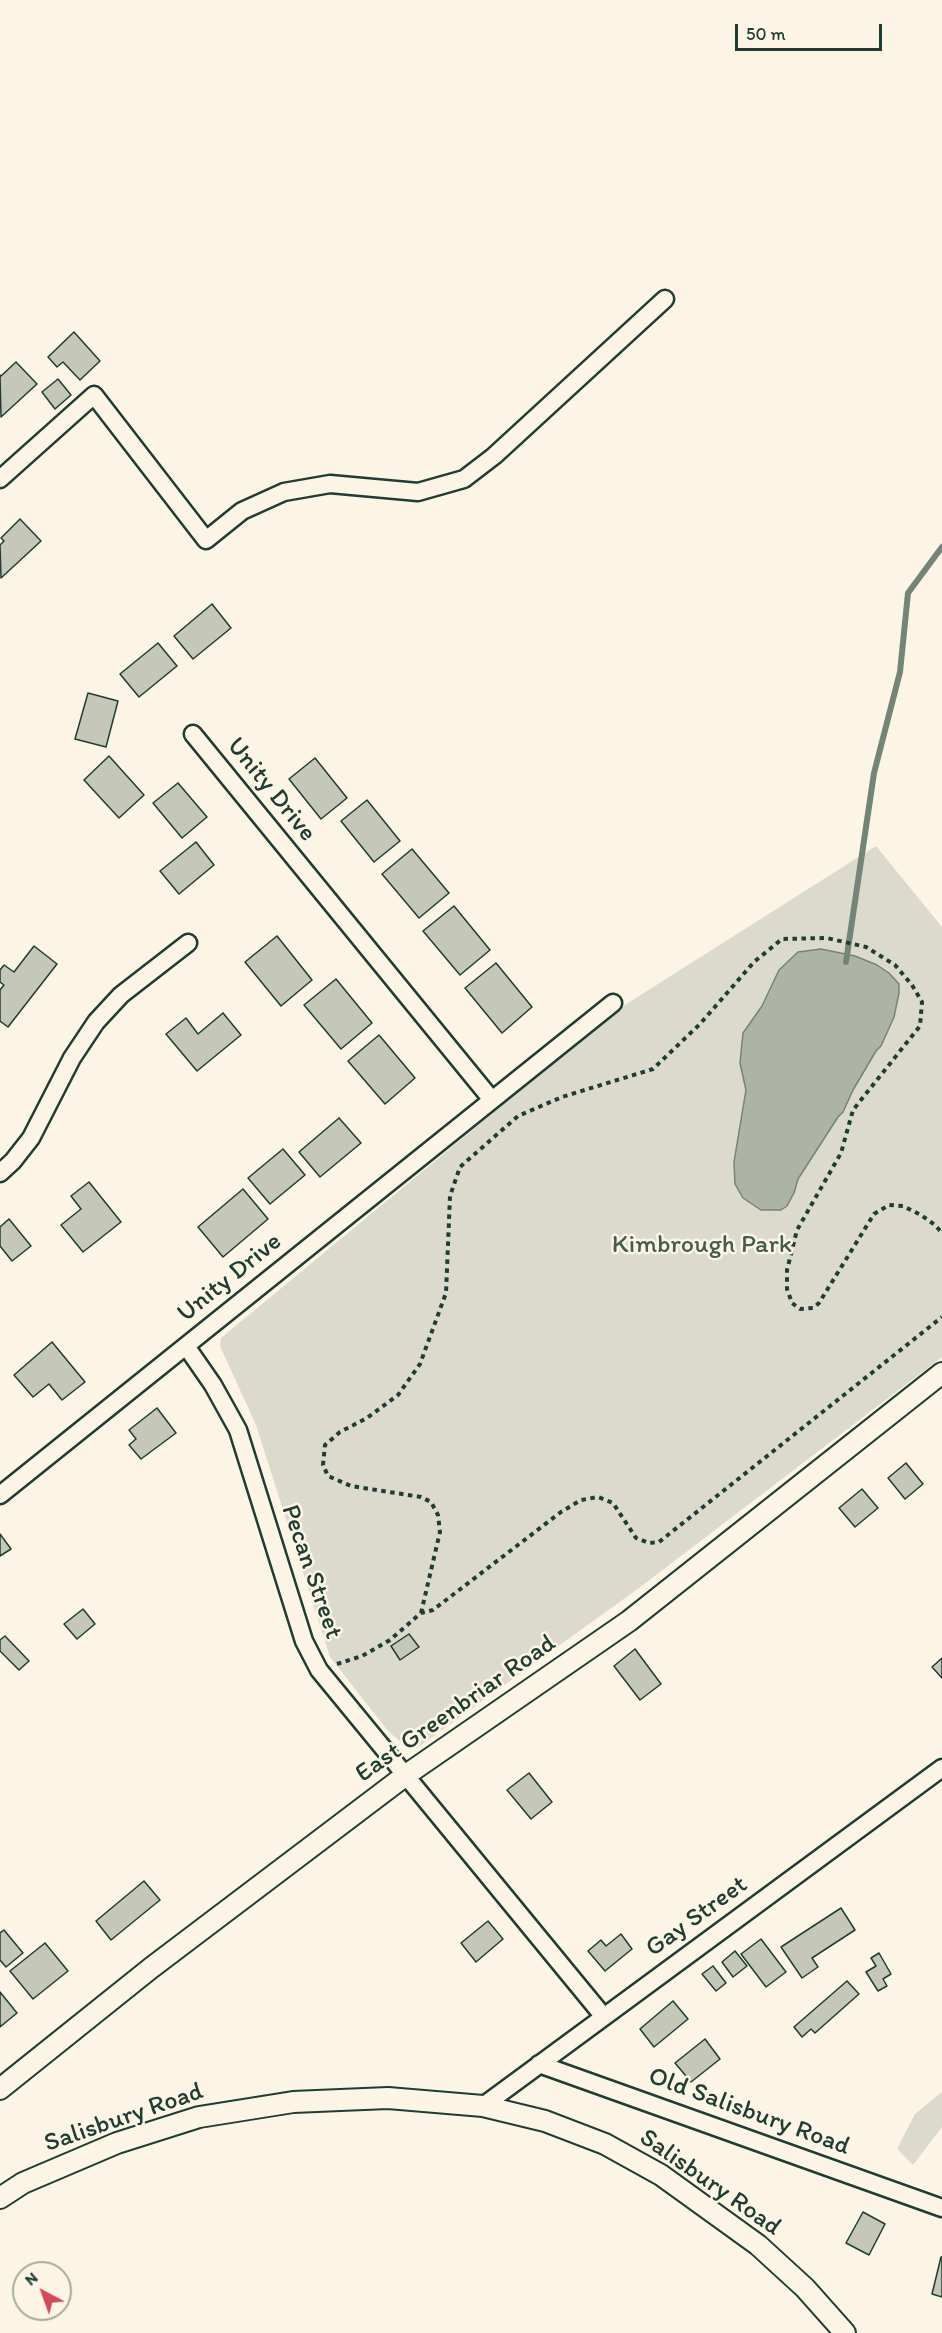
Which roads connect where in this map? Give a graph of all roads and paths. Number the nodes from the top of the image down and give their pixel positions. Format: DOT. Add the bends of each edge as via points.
graph roads {
  1 [pos="665,299"];
  2 [pos="0,479"];
  3 [pos="193,734"];
  4 [pos="188,943"];
  5 [pos="613,1003"];
  6 [pos="492,1100"];
  7 [pos="0,1173"];
  8 [pos="942,1233"];
  9 [pos="942,1317"];
  10 [pos="186,1346"];
  11 [pos="942,1372"];
  12 [pos="0,1495"];
  13 [pos="421,1613"];
  14 [pos="319,1670"];
  15 [pos="942,1768"];
  16 [pos="406,1775"];
  17 [pos="604,2017"];
  18 [pos="539,2064"];
  19 [pos="0,2089"];
  20 [pos="483,2106"];
  21 [pos="0,2198"];
  22 [pos="942,2208"];
  23 [pos="844,2333"];
  1 -- 2 [label="street" via="494,456 464,479 418,492 330,484 284,492 242,511 206,540 93,395"];
  3 -- 6 [label="street, Unity Drive"];
  4 -- 7 [label="street" via="122,995 96,1022 72,1058 31,1138"];
  5 -- 6 [label="street, Unity Drive"];
  6 -- 10 [label="street, Unity Drive"];
  8 -- 13 [label="path" via="921,1215 903,1206 889,1205 874,1214 819,1303 800,1309 792,1303 787,1270 797,1230 842,1154 853,1110 920,1026 922,1002 912,985 895,965 866,947 827,938 782,939 754,962 700,1024 653,1069 562,1096 518,1116 460,1167 450,1196 446,1293 420,1364 398,1395 325,1445 323,1465 328,1476 351,1486 431,1502 440,1532"];
  9 -- 13 [label="path" via="659,1542 648,1544 636,1538 613,1503 598,1497 581,1500 433,1610"];
  10 -- 12 [label="street, Unity Drive"];
  10 -- 14 [label="street, Pecan Street" via="238,1430 304,1641"];
  11 -- 16 [label="street, East Greenbriar Road" via="629,1621"];
  13 -- 14 [label="path" via="390,1640 362,1656"];
  14 -- 16 [label="street, Pecan Street"];
  15 -- 17 [label="street, Gay Street"];
  16 -- 17 [label="street, Pecan Street"];
  16 -- 19 [label="street, East Greenbriar Road" via="151,1968"];
  17 -- 18 [label="street, Gay Street"];
  18 -- 20 [label="street, Gay Street"];
  18 -- 22 [label="street, Old Salisbury Road"];
  20 -- 21 [label="street, Salisbury Road" via="388,2098 304,2101 199,2117 117,2143 23,2183"];
  20 -- 23 [label="street, Salisbury Road" via="545,2121 605,2144 661,2175 758,2245 805,2288"];
}
